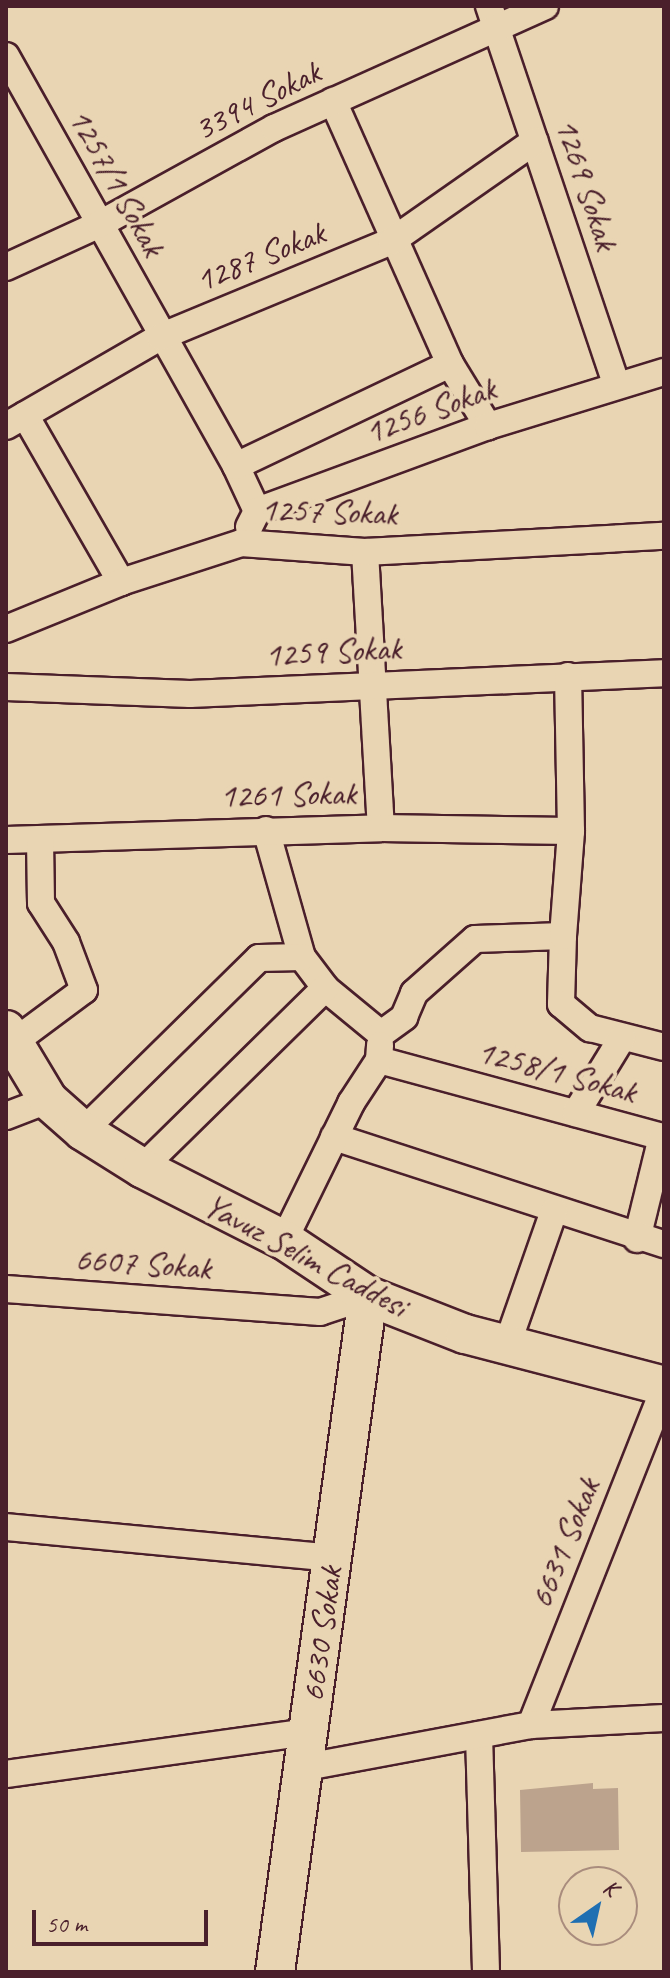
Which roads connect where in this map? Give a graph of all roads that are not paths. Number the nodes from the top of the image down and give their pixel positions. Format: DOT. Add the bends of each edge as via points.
graph roads {
  1 [pos="545,6"];
  2 [pos="494,16"];
  3 [pos="6,56"];
  4 [pos="333,101"];
  5 [pos="535,141"];
  6 [pos="100,224"];
  7 [pos="392,241"];
  8 [pos="6,267"];
  9 [pos="160,337"];
  10 [pos="450,364"];
  11 [pos="664,372"];
  12 [pos="616,384"];
  13 [pos="16,420"];
  14 [pos="488,426"];
  15 [pos="236,466"];
  16 [pos="257,511"];
  17 [pos="664,536"];
  18 [pos="241,543"];
  19 [pos="365,552"];
  20 [pos="121,582"];
  21 [pos="6,629"];
  22 [pos="664,673"];
  23 [pos="568,676"];
  24 [pos="371,686"];
  25 [pos="6,687"];
  26 [pos="381,828"];
  27 [pos="266,830"];
  28 [pos="571,831"];
  29 [pos="40,839"];
  30 [pos="6,840"];
  31 [pos="563,936"];
  32 [pos="302,957"];
  33 [pos="325,988"];
  34 [pos="10,1036"];
  35 [pos="622,1038"];
  36 [pos="380,1047"];
  37 [pos="664,1047"];
  38 [pos="48,1100"];
  39 [pos="576,1113"];
  40 [pos="6,1116"];
  41 [pos="83,1131"];
  42 [pos="334,1137"];
  43 [pos="142,1168"];
  44 [pos="554,1211"];
  45 [pos="637,1239"];
  46 [pos="284,1240"];
  47 [pos="664,1244"];
  48 [pos="6,1289"];
  49 [pos="368,1296"];
  50 [pos="507,1345"];
  51 [pos="664,1387"];
  52 [pos="6,1527"];
  53 [pos="332,1558"];
  54 [pos="664,1718"];
  55 [pos="531,1725"];
  56 [pos="479,1735"];
  57 [pos="304,1750"];
  58 [pos="6,1774"];
  59 [pos="275,1972"];
  60 [pos="486,1972"];
  1 -- 2 [label="street, 3394 Sokak"];
  2 -- 4 [label="street, 3394 Sokak"];
  2 -- 5 [label="street, 1269 Sokak"];
  3 -- 6 [label="street, 1257/1 Sokak"];
  4 -- 6 [label="street, 3394 Sokak"];
  4 -- 7 [label="street"];
  5 -- 7 [label="street, 1287 Sokak"];
  5 -- 12 [label="street, 1269 Sokak"];
  6 -- 8 [label="street, 3394 Sokak"];
  6 -- 9 [label="street, 1257/1 Sokak"];
  7 -- 9 [label="street, 1287 Sokak"];
  7 -- 10 [label="street"];
  9 -- 13 [label="street, 1287 Sokak"];
  9 -- 15 [label="street, 1257/1 Sokak"];
  10 -- 14 [label="street"];
  10 -- 15 [label="street"];
  11 -- 12 [label="street, 1256 Sokak"];
  12 -- 14 [label="street, 1256 Sokak"];
  13 -- 20 [label="street"];
  14 -- 16 [label="street, 1256 Sokak"];
  15 -- 16 [label="street, 1257/1 Sokak"];
  16 -- 18 [label="street"];
  17 -- 19 [label="street, 1257 Sokak"];
  18 -- 19 [label="street, 1257 Sokak"];
  18 -- 20 [label="street, 1257 Sokak"];
  19 -- 24 [label="street"];
  20 -- 21 [label="street, 1257 Sokak"];
  22 -- 23 [label="street, 1259 Sokak"];
  23 -- 24 [label="street, 1259 Sokak"];
  23 -- 28 [label="street"];
  24 -- 25 [label="street, 1259 Sokak" via="190,694"];
  24 -- 26 [label="street"];
  26 -- 27 [label="street, 1261 Sokak"];
  26 -- 28 [label="street, 1261 Sokak"];
  27 -- 29 [label="street, 1261 Sokak"];
  27 -- 32 [label="street"];
  28 -- 31 [label="street"];
  29 -- 30 [label="street, 1261 Sokak"];
  29 -- 34 [label="street" via="41,903 66,942 84,990"];
  31 -- 35 [label="street" via="561,1004 590,1028"];
  31 -- 36 [label="street" via="475,939 414,993 404,1017"];
  32 -- 33 [label="street"];
  32 -- 41 [label="street" via="259,958"];
  33 -- 36 [label="street"];
  33 -- 43 [label="street"];
  34 -- 38 [label="street, Yavuz Selim Caddesi"];
  35 -- 37 [label="street"];
  35 -- 39 [label="street"];
  36 -- 39 [label="street, 1258/1 Sokak"];
  36 -- 42 [label="street"];
  38 -- 40 [label="street"];
  38 -- 41 [label="street, Yavuz Selim Caddesi"];
  39 -- 45 [label="street, 1258/1 Sokak" via="662,1137"];
  41 -- 43 [label="street, Yavuz Selim Caddesi"];
  42 -- 44 [label="street"];
  42 -- 46 [label="street"];
  43 -- 46 [label="street, Yavuz Selim Caddesi"];
  44 -- 45 [label="street"];
  44 -- 50 [label="street"];
  45 -- 47 [label="street"];
  46 -- 49 [label="street, Yavuz Selim Caddesi"];
  48 -- 49 [label="street, 6607 Sokak" via="320,1312"];
  49 -- 50 [label="street, Yavuz Selim Caddesi"];
  49 -- 53 [label="street, 6630 Sokak"];
  50 -- 51 [label="street, Yavuz Selim Caddesi"];
  51 -- 55 [label="street, 6631 Sokak"];
  52 -- 53 [label="street"];
  53 -- 57 [label="street, 6630 Sokak"];
  54 -- 55 [label="street"];
  55 -- 56 [label="street"];
  56 -- 57 [label="street"];
  56 -- 60 [label="street"];
  57 -- 58 [label="street"];
  57 -- 59 [label="street, 6630 Sokak"];
}
